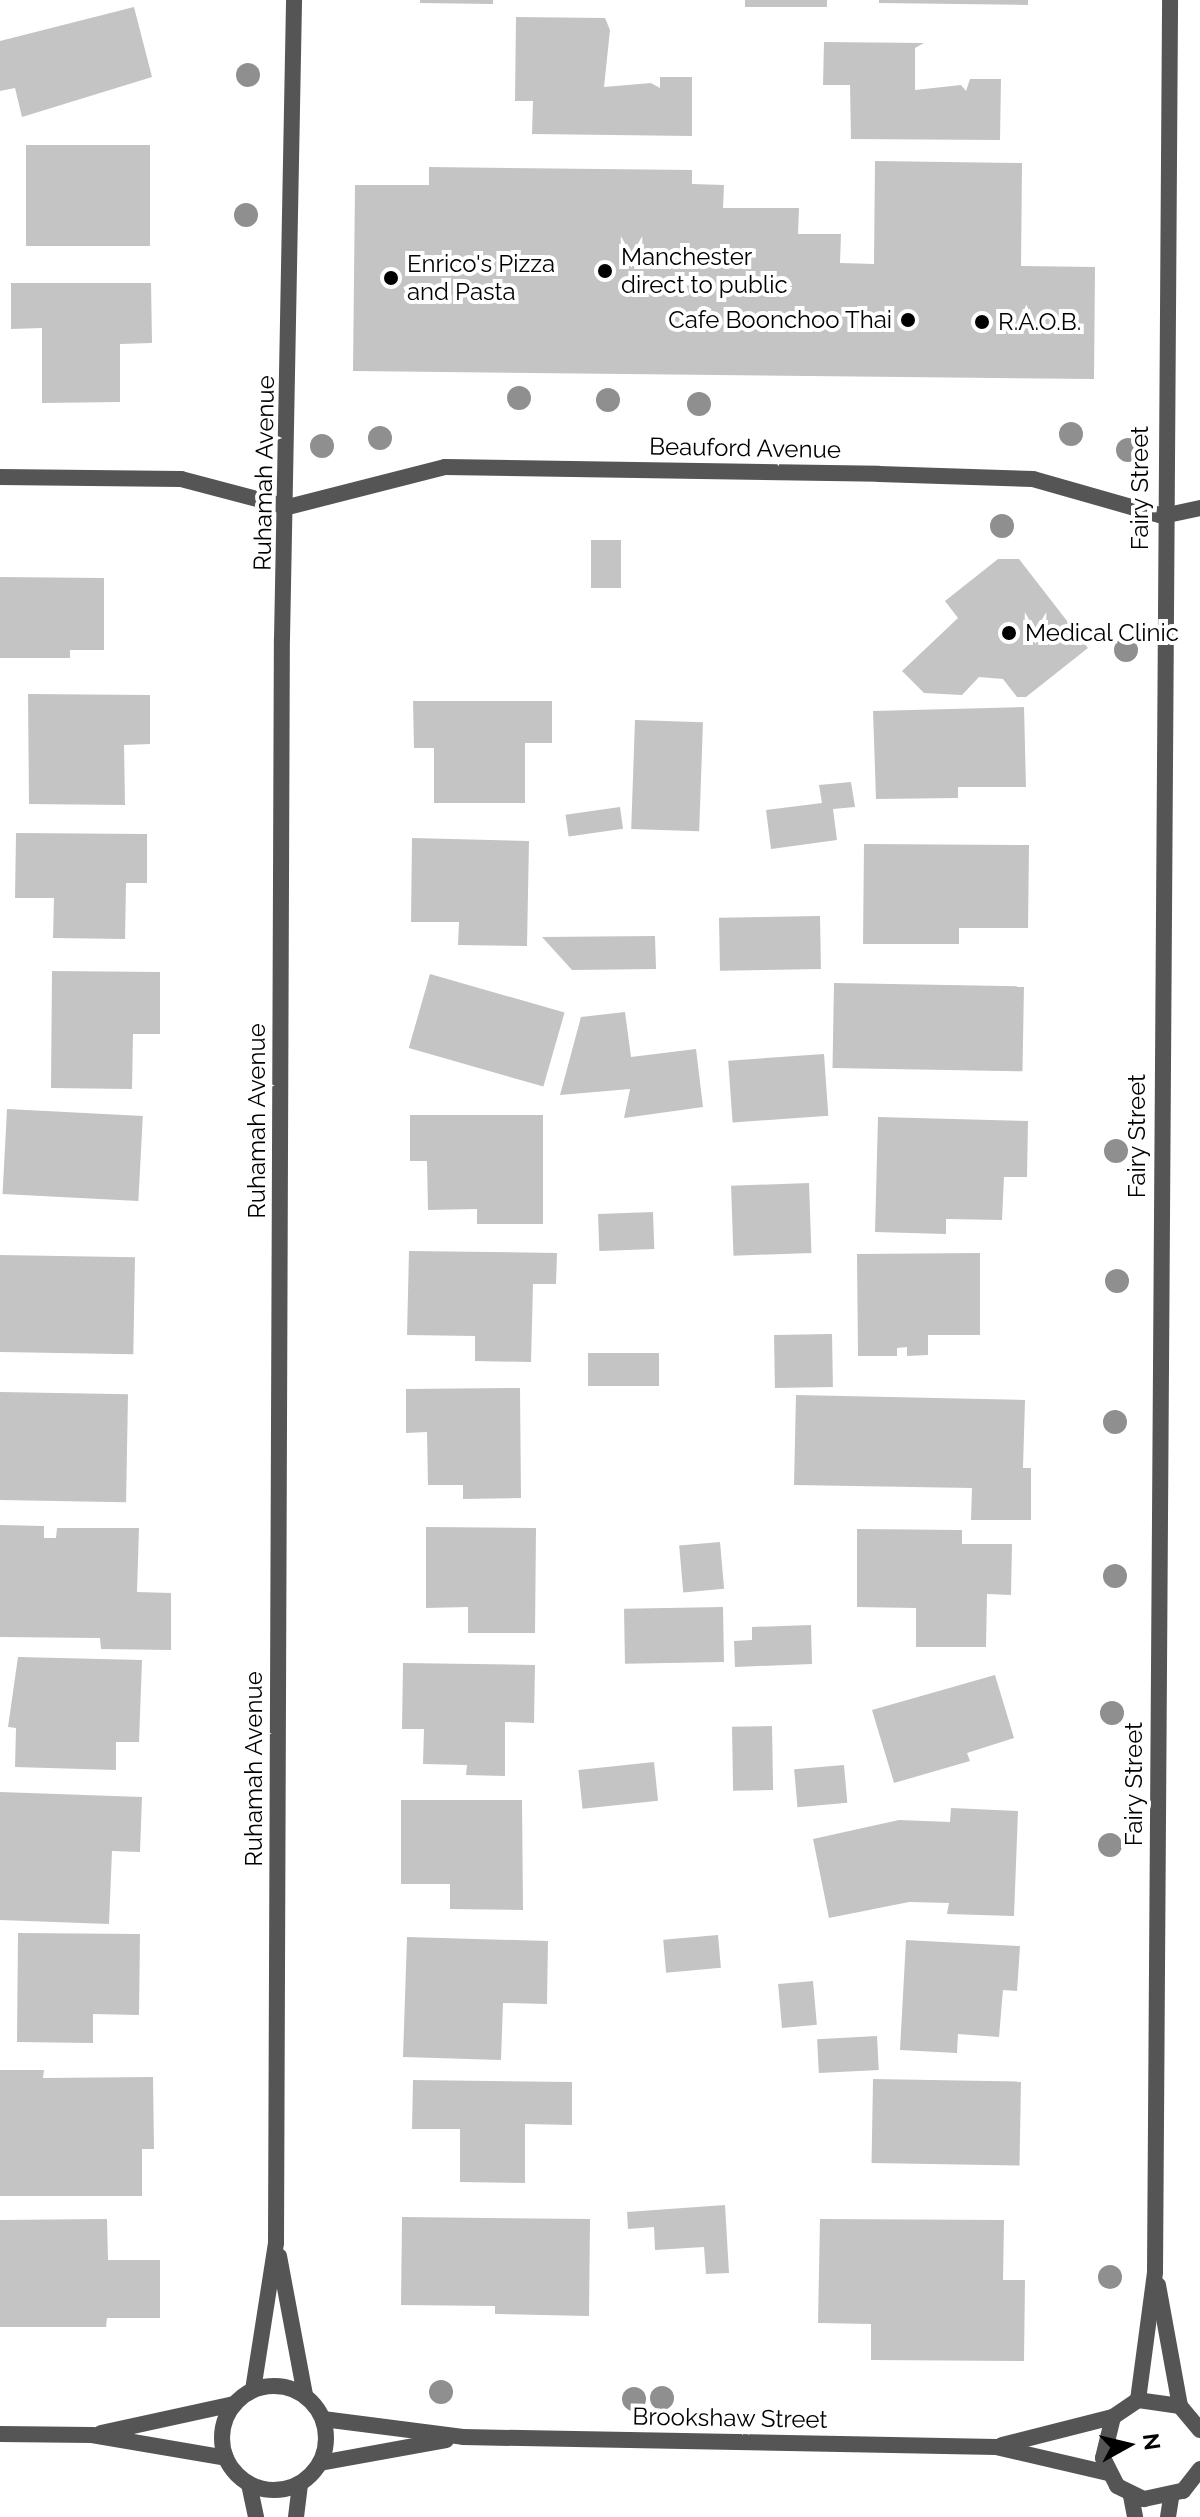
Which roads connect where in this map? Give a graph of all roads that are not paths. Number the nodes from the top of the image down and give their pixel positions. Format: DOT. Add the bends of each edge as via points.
graph roads {
  1 [pos="294,0"];
  2 [pos="1170,0"];
  3 [pos="0,477"];
  4 [pos="288,507"];
  5 [pos="1200,508"];
  6 [pos="1163,516"];
  7 [pos="276,2243"];
  8 [pos="1155,2272"];
  9 [pos="253,2390"];
  10 [pos="305,2395"];
  11 [pos="1138,2400"];
  12 [pos="234,2404"];
  13 [pos="1180,2406"];
  14 [pos="1113,2417"];
  15 [pos="323,2419"];
  16 [pos="1199,2426"];
  17 [pos="0,2434"];
  18 [pos="92,2435"];
  19 [pos="463,2437"];
  20 [pos="996,2447"];
  21 [pos="226,2458"];
  22 [pos="320,2463"];
  23 [pos="1108,2473"];
  24 [pos="1198,2477"];
  25 [pos="249,2484"];
  26 [pos="300,2484"];
  27 [pos="1131,2496"];
  28 [pos="1171,2497"];
  29 [pos="256,2517"];
  30 [pos="296,2517"];
  31 [pos="1135,2517"];
  32 [pos="1168,2517"];
  1 -- 4 [label="street, Ruhamah Avenue"];
  2 -- 6 [label="street, Fairy Street"];
  3 -- 4 [label="street" via="181,479"];
  4 -- 6 [label="street, Beauford Avenue" via="445,467 1033,479"];
  4 -- 7 [label="street, Ruhamah Avenue"];
  5 -- 6 [label="street, Beauford Avenue"];
  6 -- 8 [label="street, Fairy Street"];
  7 -- 9 [label="street, Ruhamah Avenue"];
  7 -- 10 [label="street, Ruhamah Avenue"];
  8 -- 11 [label="street, Fairy Street"];
  8 -- 13 [label="street, Fairy Street"];
  9 -- 10 [label="street" via="289,2387"];
  9 -- 12 [label="street"];
  10 -- 15 [label="street"];
  11 -- 13 [label="street"];
  11 -- 14 [label="street, Brookshaw Street"];
  12 -- 18 [label="street"];
  12 -- 21 [label="street" via="223,2430"];
  13 -- 16 [label="street"];
  14 -- 20 [label="street, Brookshaw Street"];
  14 -- 23 [label="street" via="1103,2444"];
  15 -- 19 [label="street, Brookshaw Street"];
  15 -- 22 [label="street"];
  17 -- 18 [label="street"];
  18 -- 21 [label="street"];
  19 -- 20 [label="street, Brookshaw Street"];
  19 -- 22 [label="street, Brookshaw Street"];
  20 -- 23 [label="street, Brookshaw Street"];
  21 -- 25 [label="street"];
  22 -- 26 [label="street"];
  23 -- 27 [label="street"];
  24 -- 28 [label="street"];
  25 -- 26 [label="street" via="266,2490"];
  25 -- 29 [label="street"];
  26 -- 30 [label="street"];
  27 -- 28 [label="street"];
  27 -- 31 [label="street"];
  28 -- 32 [label="street"];
}
